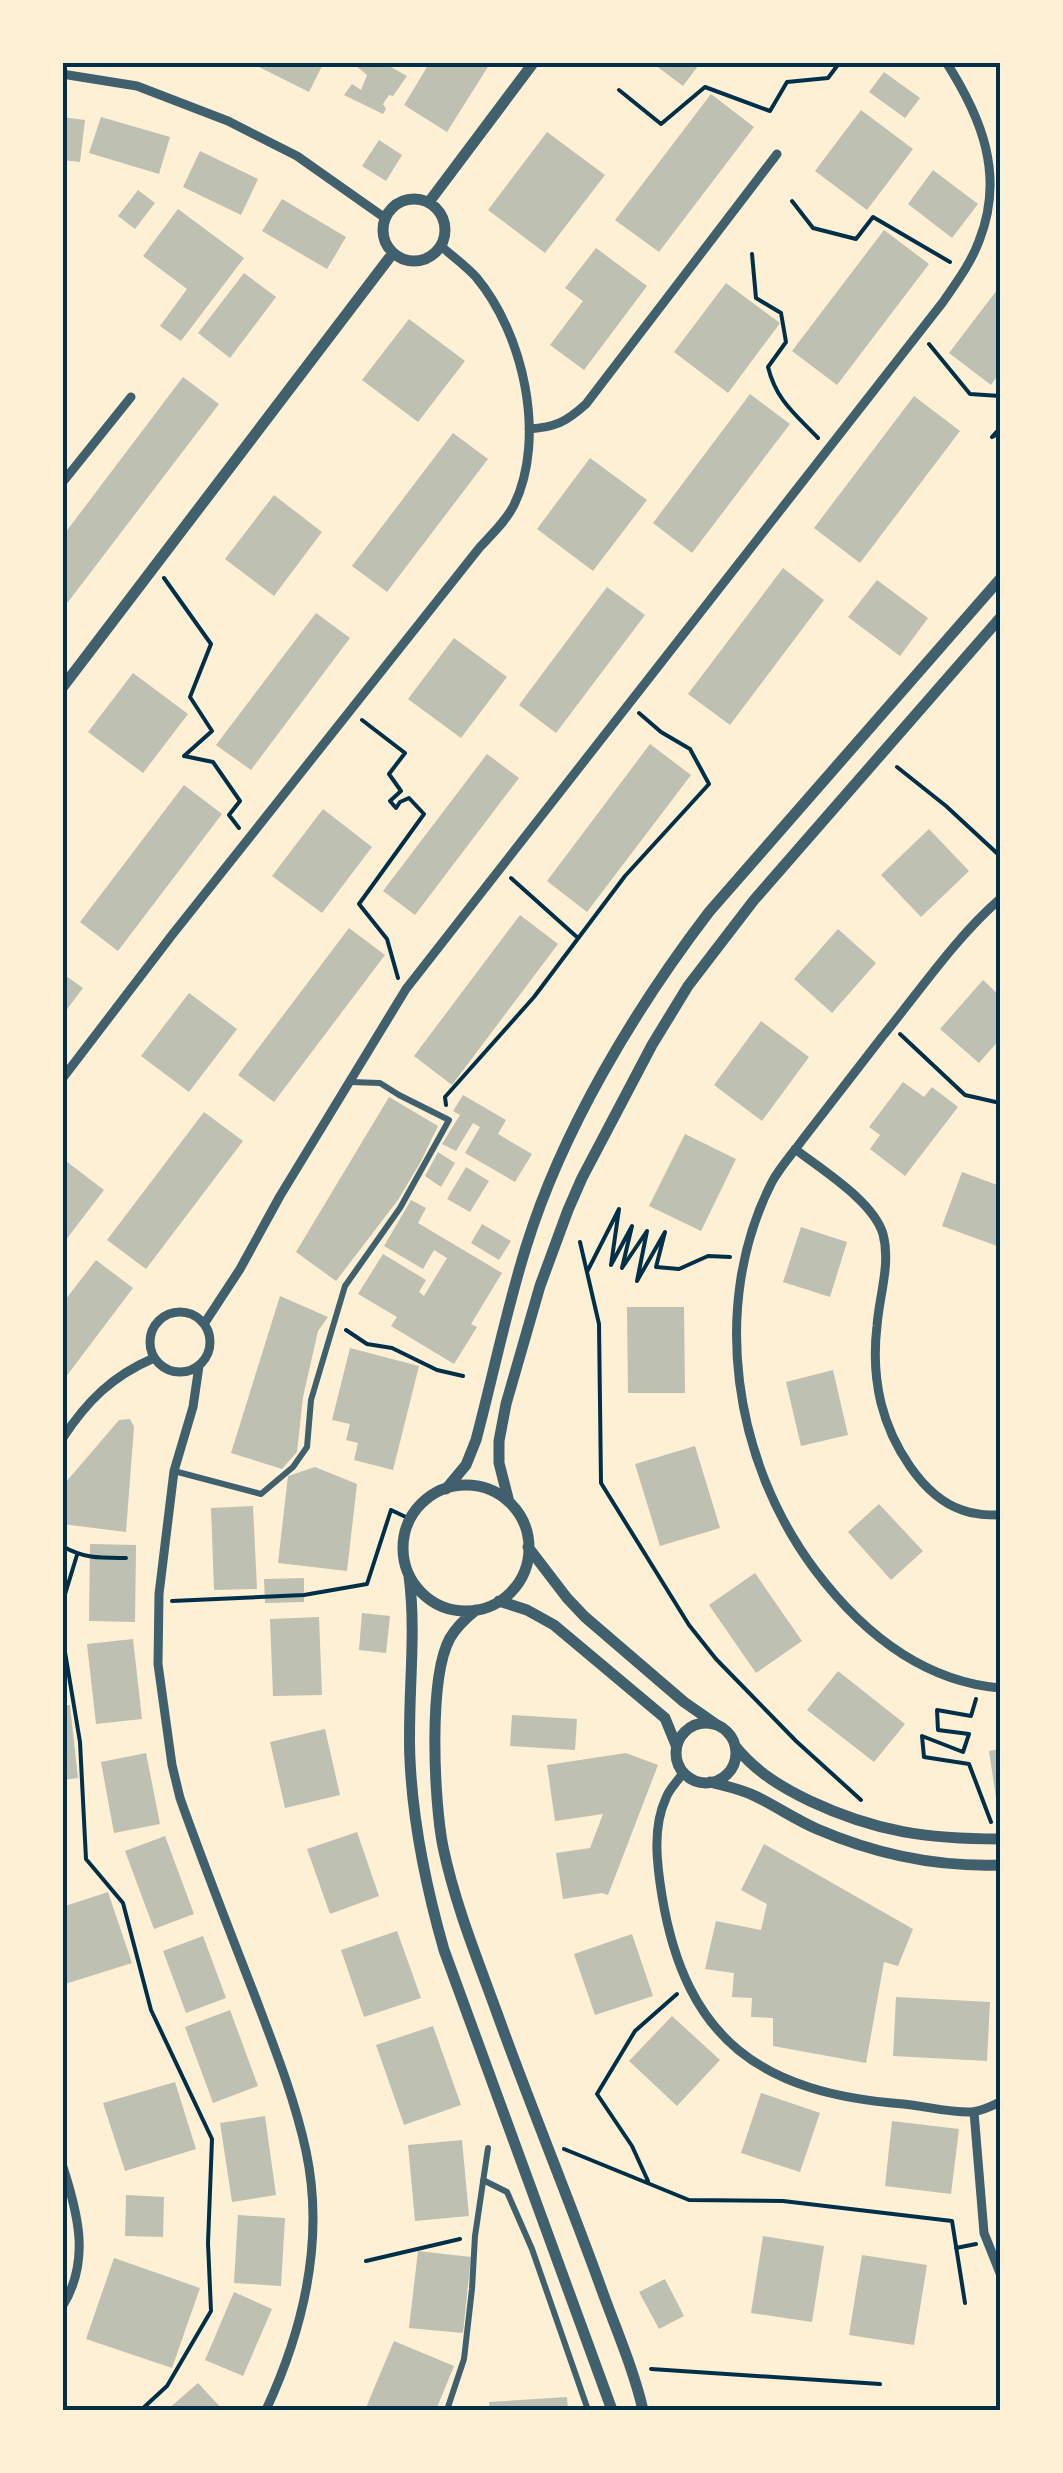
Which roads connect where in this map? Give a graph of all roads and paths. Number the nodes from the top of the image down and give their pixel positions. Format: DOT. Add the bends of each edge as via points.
graph roads {
  1 [pos="534,62"];
  2 [pos="840,62"];
  3 [pos="946,62"];
  4 [pos="62,74"];
  5 [pos="619,90"];
  6 [pos="777,154"];
  7 [pos="792,201"];
  8 [pos="429,202"];
  9 [pos="385,218"];
  10 [pos="441,246"];
  11 [pos="393,253"];
  12 [pos="752,254"];
  13 [pos="964,271"];
  14 [pos="920,332"];
  15 [pos="1000,396"];
  16 [pos="130,397"];
  17 [pos="529,428"];
  18 [pos="828,449"];
  19 [pos="62,483"];
  20 [pos="156,566"];
  21 [pos="1000,580"];
  22 [pos="1000,618"];
  23 [pos="62,688"];
  24 [pos="629,704"];
  25 [pos="350,710"];
  26 [pos="897,767"];
  27 [pos="247,840"];
  28 [pos="1000,856"];
  29 [pos="500,868"];
  30 [pos="1000,899"];
  31 [pos="579,939"];
  32 [pos="400,997"];
  33 [pos="892,1026"];
  34 [pos="62,1079"];
  35 [pos="350,1082"];
  36 [pos="1000,1103"];
  37 [pos="449,1120"];
  38 [pos="795,1149"];
  39 [pos="580,1242"];
  40 [pos="746,1258"];
  41 [pos="587,1272"];
  42 [pos="334,1322"];
  43 [pos="204,1324"];
  44 [pos="154,1358"];
  45 [pos="199,1366"];
  46 [pos="463,1376"];
  47 [pos="62,1438"];
  48 [pos="174,1472"];
  49 [pos="446,1489"];
  50 [pos="509,1502"];
  51 [pos="1000,1514"];
  52 [pos="410,1519"];
  53 [pos="62,1546"];
  54 [pos="528,1547"];
  55 [pos="78,1555"];
  56 [pos="126,1558"];
  57 [pos="409,1576"];
  58 [pos="159,1601"];
  59 [pos="499,1601"];
  60 [pos="62,1604"];
  61 [pos="476,1610"];
  62 [pos="62,1634"];
  63 [pos="981,1685"];
  64 [pos="1000,1688"];
  65 [pos="717,1724"];
  66 [pos="676,1746"];
  67 [pos="735,1746"];
  68 [pos="684,1773"];
  69 [pos="710,1782"];
  70 [pos="861,1800"];
  71 [pos="990,1822"];
  72 [pos="1000,1839"];
  73 [pos="1000,1865"];
  74 [pos="688,1984"];
  75 [pos="1000,2102"];
  76 [pos="974,2112"];
  77 [pos="559,2147"];
  78 [pos="488,2148"];
  79 [pos="62,2164"];
  80 [pos="483,2180"];
  81 [pos="649,2184"];
  82 [pos="474,2236"];
  83 [pos="366,2261"];
  84 [pos="1000,2273"];
  85 [pos="965,2303"];
  86 [pos="62,2307"];
  87 [pos="650,2369"];
  88 [pos="880,2384"];
  89 [pos="141,2410"];
  90 [pos="266,2410"];
  91 [pos="447,2410"];
  92 [pos="588,2410"];
  93 [pos="612,2410"];
  94 [pos="643,2410"];
  1 -- 8 [label="street"];
  2 -- 5 [label="path" via="828,78 787,82 770,111 705,86 661,124"];
  3 -- 13 [label="street" via="976,117 990,182 979,241"];
  4 -- 9 [label="street" via="137,86 228,121 298,156"];
  6 -- 17 [label="street" via="586,404 567,421"];
  7 -- 13 [label="path" via="813,228 856,239 874,217"];
  8 -- 9 [label="street" via="408,199"];
  8 -- 10 [label="street" via="446,226"];
  9 -- 11 [label="street" via="384,237"];
  10 -- 11 [label="street" via="424,260"];
  10 -- 17 [label="street" via="476,277 513,340 529,400"];
  11 -- 20 [label="street"];
  12 -- 18 [label="path" via="756,298 781,313 784,328 786,342 768,367 773,388"];
  13 -- 14 [label="street"];
  14 -- 15 [label="path" via="970,394"];
  14 -- 18 [label="street"];
  16 -- 19 [label="street"];
  17 -- 25 [label="street" via="513,508"];
  18 -- 24 [label="street"];
  20 -- 23 [label="street"];
  20 -- 27 [label="path" via="211,644 190,697 212,731 184,756 213,762 240,801 229,815"];
  21 -- 49 [label="street" via="709,912 640,1011 542,1203 466,1465"];
  22 -- 50 [label="street" via="754,900 633,1078 568,1210 540,1286 499,1442"];
  24 -- 29 [label="street"];
  24 -- 31 [label="path" via="690,748 709,784 625,876"];
  25 -- 27 [label="street"];
  25 -- 32 [label="path" via="405,753 389,774 401,791 390,801 396,808 409,798 424,814 359,904 388,938"];
  26 -- 28 [label="path"];
  27 -- 34 [label="street"];
  29 -- 31 [label="path"];
  29 -- 32 [label="street"];
  30 -- 33 [label="street"];
  31 -- 37 [label="path" via="445,1097"];
  32 -- 35 [label="street"];
  33 -- 36 [label="path" via="965,1095"];
  33 -- 38 [label="street"];
  35 -- 37 [label="street" via="380,1084"];
  35 -- 43 [label="street"];
  37 -- 42 [label="street" via="400,1208 345,1286"];
  38 -- 40 [label="street" via="773,1180"];
  38 -- 51 [label="street" via="874,1214 883,1234 877,1382 908,1461 941,1499 961,1510"];
  39 -- 41 [label="path"];
  40 -- 41 [label="path" via="708,1256 679,1269 656,1266 664,1232 637,1280 647,1231 622,1268 632,1226 611,1265 618,1209"];
  40 -- 63 [label="street" via="738,1298 742,1404 784,1524 834,1595 895,1651 928,1670"];
  41 -- 70 [label="path" via="599,1324 601,1484 716,1659"];
  42 -- 46 [label="path" via="367,1344"];
  42 -- 48 [label="street" via="312,1400 307,1447 293,1467 261,1494"];
  43 -- 44 [label="street" via="180,1312 160,1319 149,1338"];
  43 -- 45 [label="street" via="210,1349"];
  44 -- 45 [label="street" via="170,1372"];
  44 -- 47 [label="street" via="109,1383"];
  45 -- 48 [label="street"];
  48 -- 58 [label="street"];
  49 -- 50 [label="street" via="474,1486"];
  49 -- 52 [label="street" via="426,1499"];
  50 -- 54 [label="street" via="521,1517"];
  52 -- 57 [label="street" via="403,1543"];
  52 -- 58 [label="path" via="391,1510 366,1584 304,1595"];
  53 -- 55 [label="path"];
  54 -- 59 [label="street" via="524,1573"];
  54 -- 65 [label="street" via="585,1617"];
  55 -- 56 [label="path"];
  55 -- 60 [label="path"];
  57 -- 61 [label="street" via="430,1601"];
  57 -- 93 [label="street" via="410,1760 431,1905"];
  58 -- 90 [label="street" via="158,1664 180,1798 288,2085 306,2153 310,2270 290,2356"];
  59 -- 61 [label="street"];
  59 -- 66 [label="street" via="554,1624 665,1718"];
  61 -- 94 [label="street" via="444,1653 436,1709 443,1845 460,1915"];
  62 -- 89 [label="path" via="80,1742 86,1859 123,1903 151,2010 212,2139 211,2310 167,2386"];
  63 -- 64 [label="street"];
  63 -- 71 [label="path" via="971,1716 937,1710 938,1730 969,1734 962,1752 922,1736 924,1757 969,1764"];
  65 -- 66 [label="street" via="696,1724"];
  65 -- 67 [label="street"];
  66 -- 68 [label="street"];
  67 -- 69 [label="street" via="728,1774"];
  67 -- 72 [label="street" via="781,1786 833,1812 926,1836"];
  68 -- 69 [label="street"];
  68 -- 74 [label="street" via="666,1798 658,1869"];
  69 -- 73 [label="street" via="880,1851"];
  74 -- 76 [label="street" via="707,2020 768,2071 809,2088 879,2102"];
  74 -- 81 [label="path" via="635,2032 597,2094"];
  75 -- 76 [label="street"];
  76 -- 84 [label="street" via="984,2233"];
  77 -- 81 [label="path"];
  78 -- 80 [label="street"];
  79 -- 86 [label="street" via="81,2232 79,2268"];
  80 -- 82 [label="street"];
  80 -- 92 [label="street" via="507,2192"];
  81 -- 85 [label="path" via="689,2200 782,2200 952,2221"];
  82 -- 83 [label="path"];
  82 -- 91 [label="street" via="464,2359"];
  87 -- 88 [label="path"];
}
